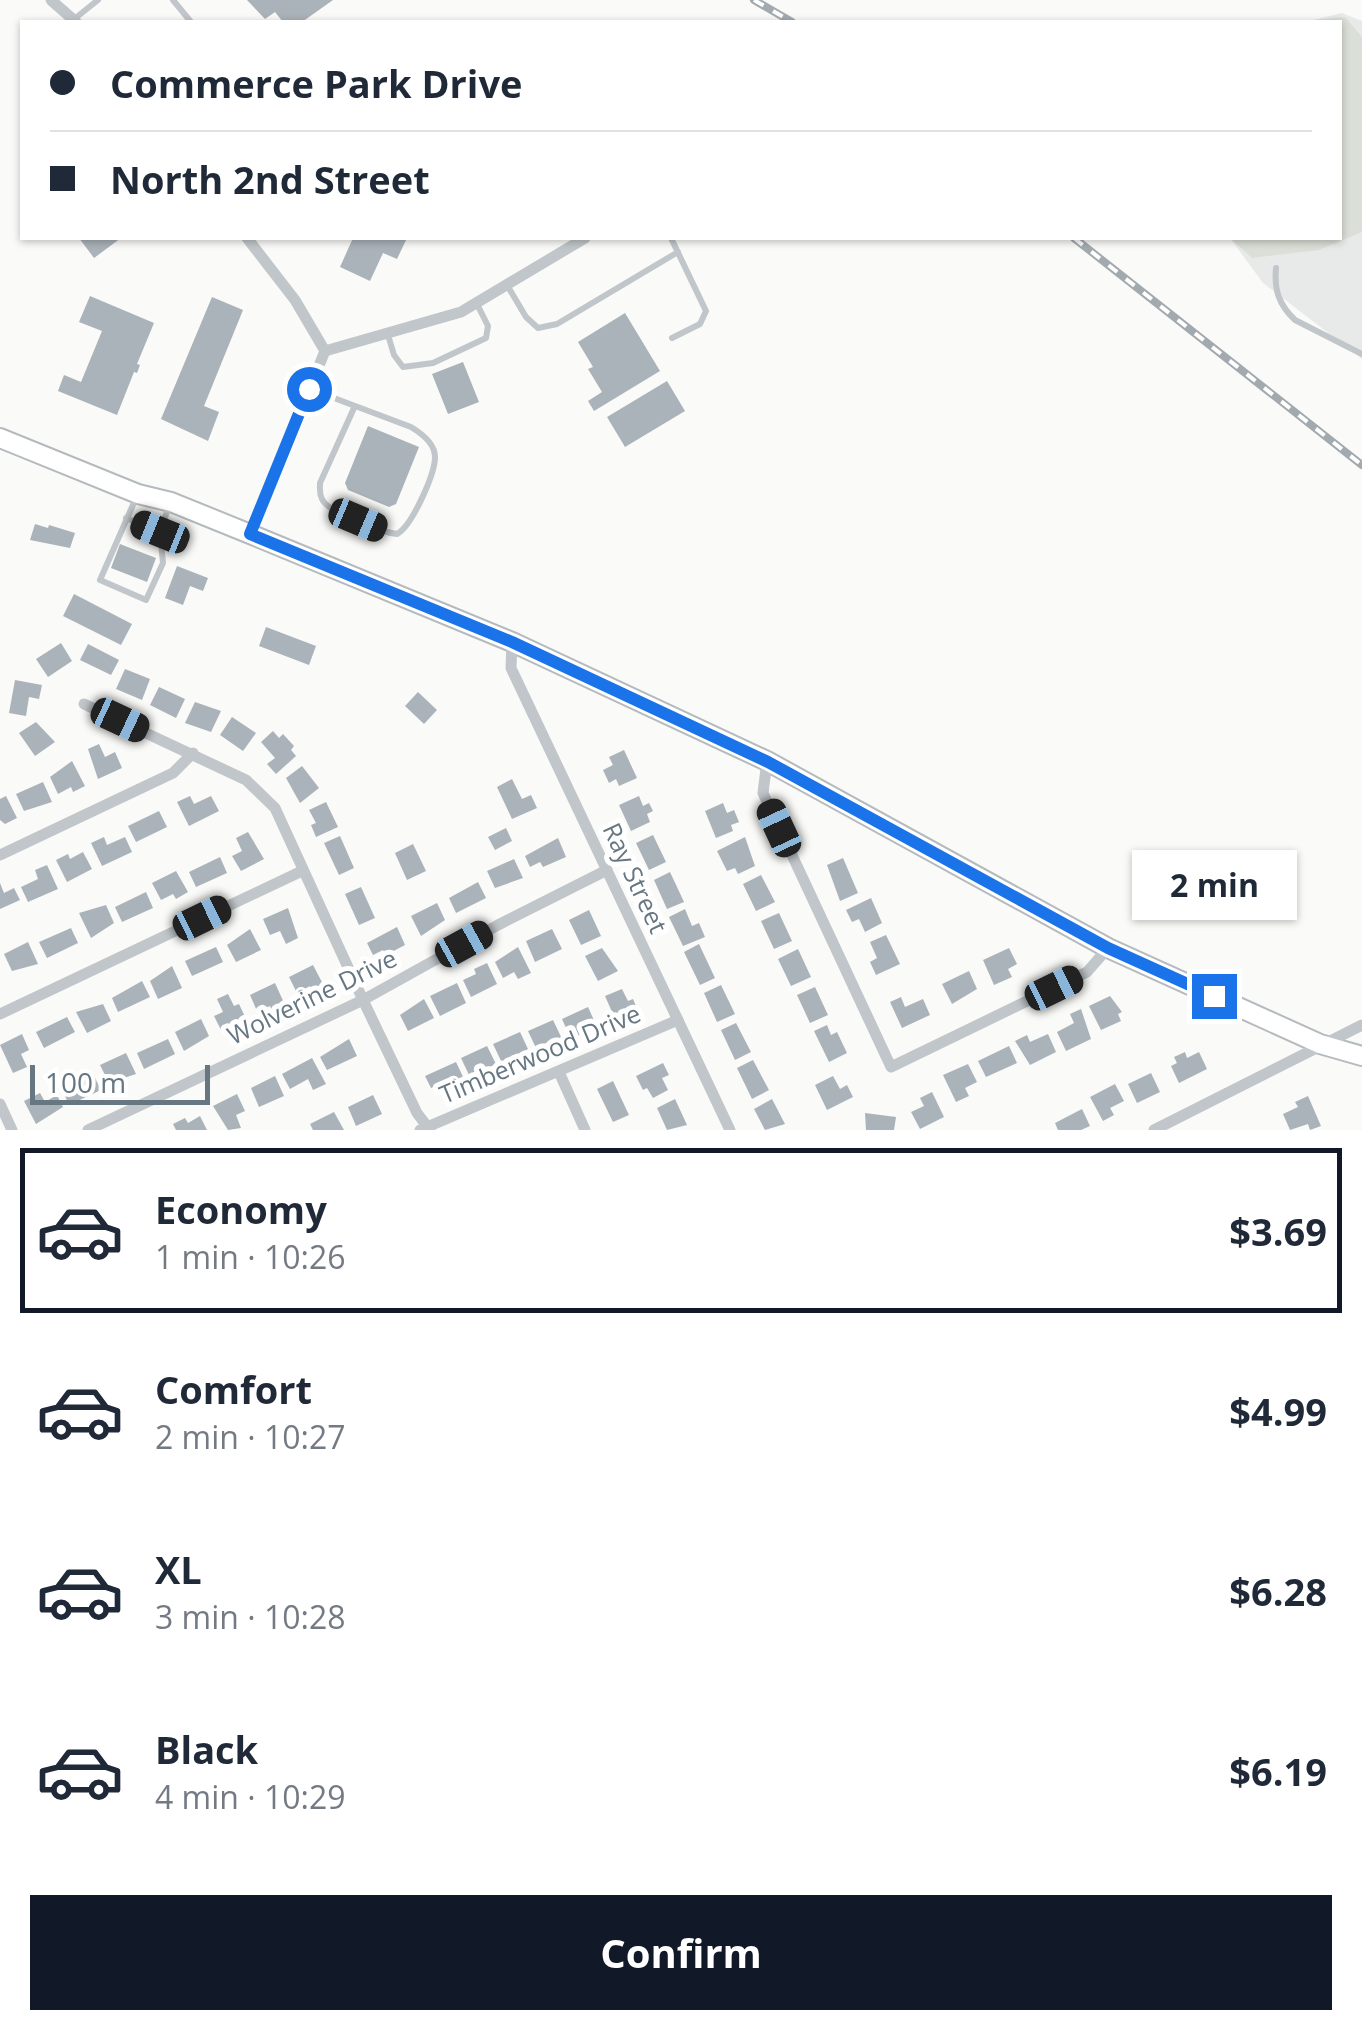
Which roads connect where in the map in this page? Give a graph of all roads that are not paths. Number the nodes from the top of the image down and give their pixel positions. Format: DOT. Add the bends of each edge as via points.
graph roads {
  1 [pos="52,0"];
  2 [pos="98,0"];
  3 [pos="173,0"];
  4 [pos="73,20"];
  5 [pos="75,20"];
  6 [pos="189,20"];
  7 [pos="249,240"];
  8 [pos="583,240"];
  9 [pos="672,240"];
  10 [pos="678,252"];
  11 [pos="1276,268"];
  12 [pos="506,285"];
  13 [pos="477,304"];
  14 [pos="388,335"];
  15 [pos="672,338"];
  16 [pos="325,351"];
  17 [pos="1362,354"];
  18 [pos="309,389"];
  19 [pos="354,408"];
  20 [pos="0,438"];
  21 [pos="138,494"];
  22 [pos="171,502"];
  23 [pos="126,518"];
  24 [pos="160,532"];
  25 [pos="250,534"];
  26 [pos="512,642"];
  27 [pos="84,704"];
  28 [pos="193,753"];
  29 [pos="768,762"];
  30 [pos="0,855"];
  31 [pos="302,870"];
  32 [pos="607,870"];
  33 [pos="1108,948"];
  34 [pos="362,1000"];
  35 [pos="0,1014"];
  36 [pos="678,1020"];
  37 [pos="1362,1025"];
  38 [pos="1320,1044"];
  39 [pos="1362,1056"];
  40 [pos="559,1072"];
  41 [pos="0,1104"];
  42 [pos="426,1129"];
  43 [pos="12,1130"];
  44 [pos="88,1130"];
  45 [pos="585,1130"];
  46 [pos="730,1130"];
  47 [pos="1155,1130"];
  1 -- 4 [label="street"];
  2 -- 5 [label="lane"];
  3 -- 6 [label="lane"];
  7 -- 16 [label="street"];
  8 -- 12 [label="street"];
  9 -- 10 [label="lane"];
  10 -- 12 [label="lane" via="557,324 538,328"];
  10 -- 15 [label="lane" via="706,310 700,324"];
  11 -- 17 [label="lane" via="1274,285 1286,312"];
  12 -- 13 [label="street"];
  13 -- 14 [label="street"];
  13 -- 14 [label="lane" via="488,326 486,338 433,364 404,366"];
  14 -- 16 [label="street"];
  16 -- 18 [label="street"];
  18 -- 19 [label="lane"];
  18 -- 25 [label="street"];
  19 -- 19 [label="lane" via="320,494 330,508 398,534 412,522 435,458 432,446 410,427"];
  20 -- 21 [label="main road"];
  21 -- 22 [label="main road"];
  21 -- 23 [label="lane"];
  22 -- 24 [label="lane"];
  22 -- 25 [label="main road"];
  23 -- 24 [label="lane"];
  23 -- 24 [label="lane" via="100,580 146,600 162,564"];
  25 -- 26 [label="main road"];
  26 -- 29 [label="main road"];
  26 -- 32 [label="street, Ray Street" via="512,668"];
  27 -- 28 [label="street"];
  28 -- 30 [label="street" via="173,774"];
  28 -- 31 [label="street" via="246,780 275,808"];
  29 -- 33 [label="main road"];
  29 -- 33 [label="street" via="763,793 890,1066 1086,972"];
  31 -- 34 [label="street"];
  31 -- 35 [label="street"];
  32 -- 34 [label="street, Wolverine Drive"];
  32 -- 36 [label="street, Ray Street"];
  33 -- 38 [label="main road"];
  34 -- 42 [label="street"];
  34 -- 44 [label="street, Wolverine Drive"];
  36 -- 40 [label="street, Timberwood Drive"];
  36 -- 46 [label="street, Ray Street"];
  37 -- 38 [label="street"];
  38 -- 39 [label="main road"];
  38 -- 47 [label="street"];
  40 -- 42 [label="street, Timberwood Drive"];
  40 -- 45 [label="street"];
  41 -- 43 [label="street"];
}
